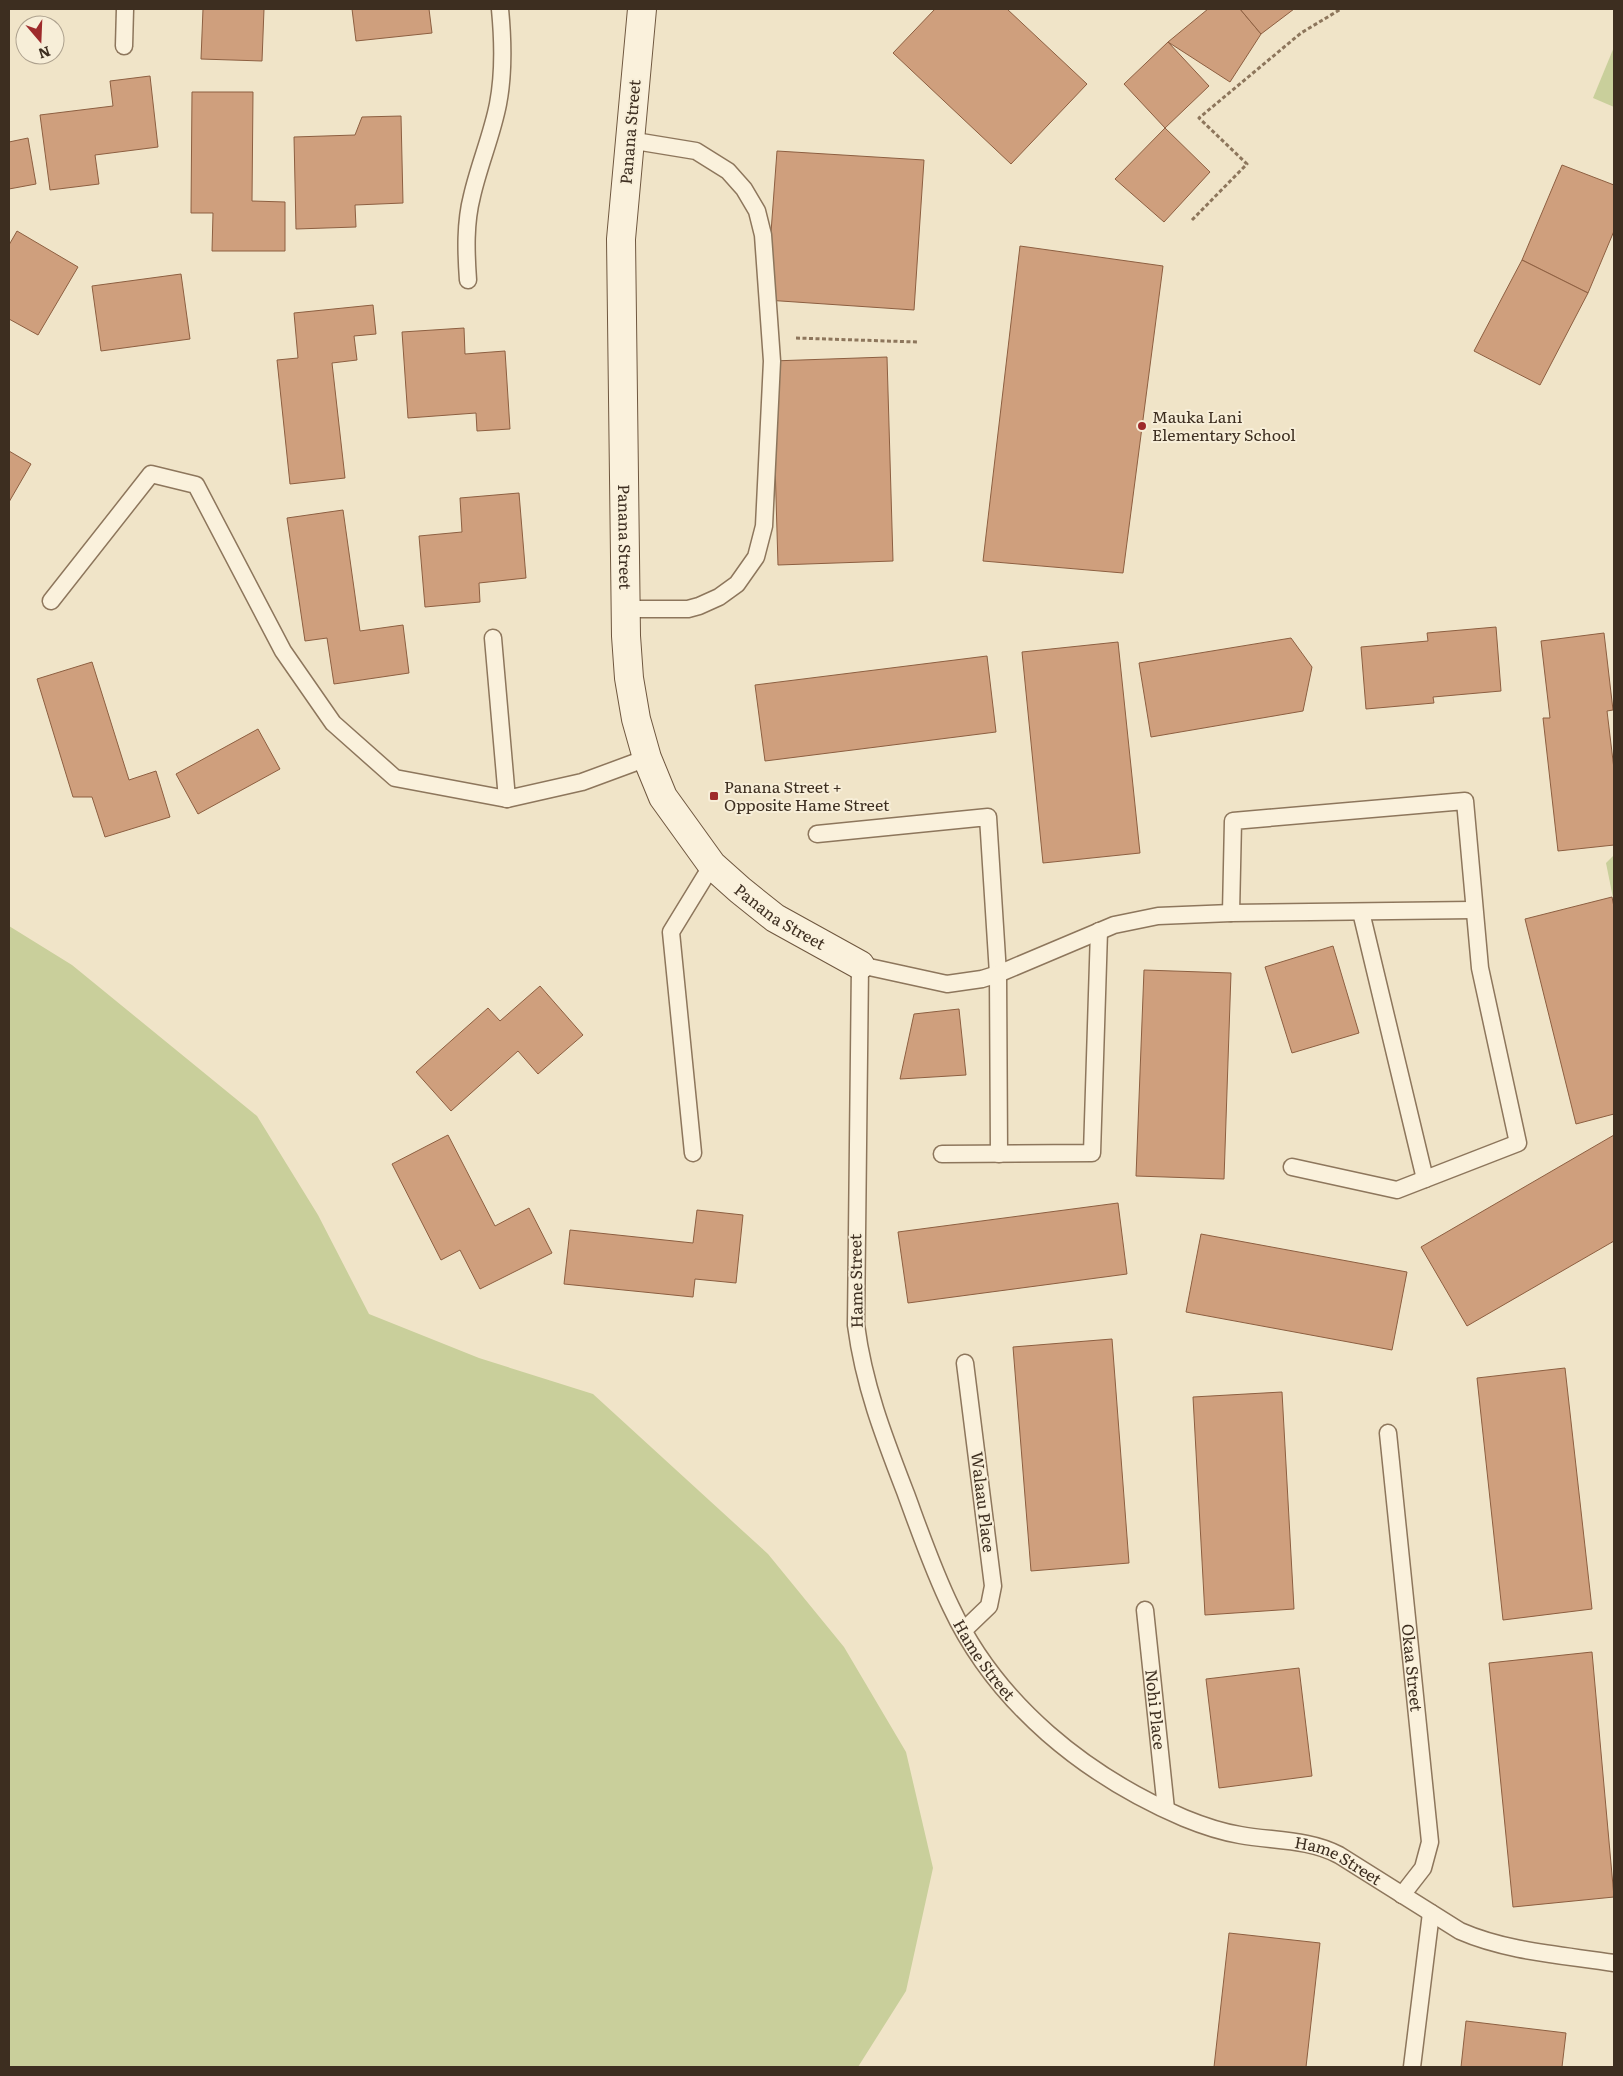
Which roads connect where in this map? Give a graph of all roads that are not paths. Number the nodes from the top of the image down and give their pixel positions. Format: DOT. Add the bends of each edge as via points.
graph roads {
  1 [pos="125,9"];
  2 [pos="500,9"];
  3 [pos="642,9"];
  4 [pos="124,46"];
  5 [pos="629,140"];
  6 [pos="468,280"];
  7 [pos="51,601"];
  8 [pos="626,609"];
  9 [pos="493,638"];
  10 [pos="647,758"];
  11 [pos="507,798"];
  12 [pos="817,834"];
  13 [pos="712,865"];
  14 [pos="1473,910"];
  15 [pos="1231,912"];
  16 [pos="1362,912"];
  17 [pos="1099,931"];
  18 [pos="860,965"];
  19 [pos="998,974"];
  20 [pos="693,1153"];
  21 [pos="942,1154"];
  22 [pos="999,1154"];
  23 [pos="1292,1166"];
  24 [pos="1425,1179"];
  25 [pos="966,1364"];
  26 [pos="1388,1433"];
  27 [pos="1145,1610"];
  28 [pos="964,1630"];
  29 [pos="1166,1810"];
  30 [pos="1402,1895"];
  31 [pos="1431,1913"];
  32 [pos="1614,1963"];
  33 [pos="1412,2067"];
  1 -- 4 [label="lane"];
  2 -- 6 [label="lane" via="502,67 498,102 471,197 466,252"];
  3 -- 5 [label="street, Panana Street"];
  5 -- 8 [label="street, Panana Street" via="621,239"];
  5 -- 8 [label="lane" via="696,151 723,167 744,189 757,210 763,235 772,361 764,526 756,557 737,584 704,604 688,609"];
  7 -- 11 [label="lane" via="151,474 196,485 284,650 333,723 395,778"];
  8 -- 10 [label="street, Panana Street" via="628,678"];
  9 -- 11 [label="lane"];
  10 -- 11 [label="lane" via="582,782"];
  10 -- 13 [label="street, Panana Street" via="662,797"];
  12 -- 19 [label="lane" via="988,816"];
  13 -- 18 [label="street, Panana Street" via="775,918"];
  13 -- 20 [label="lane" via="671,932"];
  14 -- 15 [label="lane" via="1465,801 1234,821"];
  14 -- 16 [label="lane"];
  14 -- 24 [label="lane" via="1480,968 1518,1143"];
  15 -- 16 [label="lane"];
  15 -- 17 [label="lane" via="1158,916"];
  16 -- 24 [label="lane"];
  17 -- 19 [label="lane"];
  17 -- 22 [label="lane" via="1092,1152"];
  18 -- 19 [label="lane" via="947,984"];
  18 -- 28 [label="lane, Hame Street" via="855,1285 861,1364 872,1403 930,1560"];
  19 -- 22 [label="lane"];
  21 -- 22 [label="lane"];
  23 -- 24 [label="lane" via="1397,1190"];
  25 -- 28 [label="lane, Walaau Place" via="993,1586 989,1606"];
  26 -- 30 [label="lane, Okaa Street" via="1430,1842 1423,1868"];
  27 -- 29 [label="lane, Nohi Place"];
  28 -- 29 [label="lane, Hame Street" via="1011,1697 1049,1735 1091,1769"];
  29 -- 30 [label="lane, Hame Street" via="1237,1835 1321,1847"];
  30 -- 31 [label="lane, Hame Street"];
  31 -- 32 [label="lane, Hame Street" via="1460,1931 1495,1944"];
  31 -- 33 [label="lane"];
}
